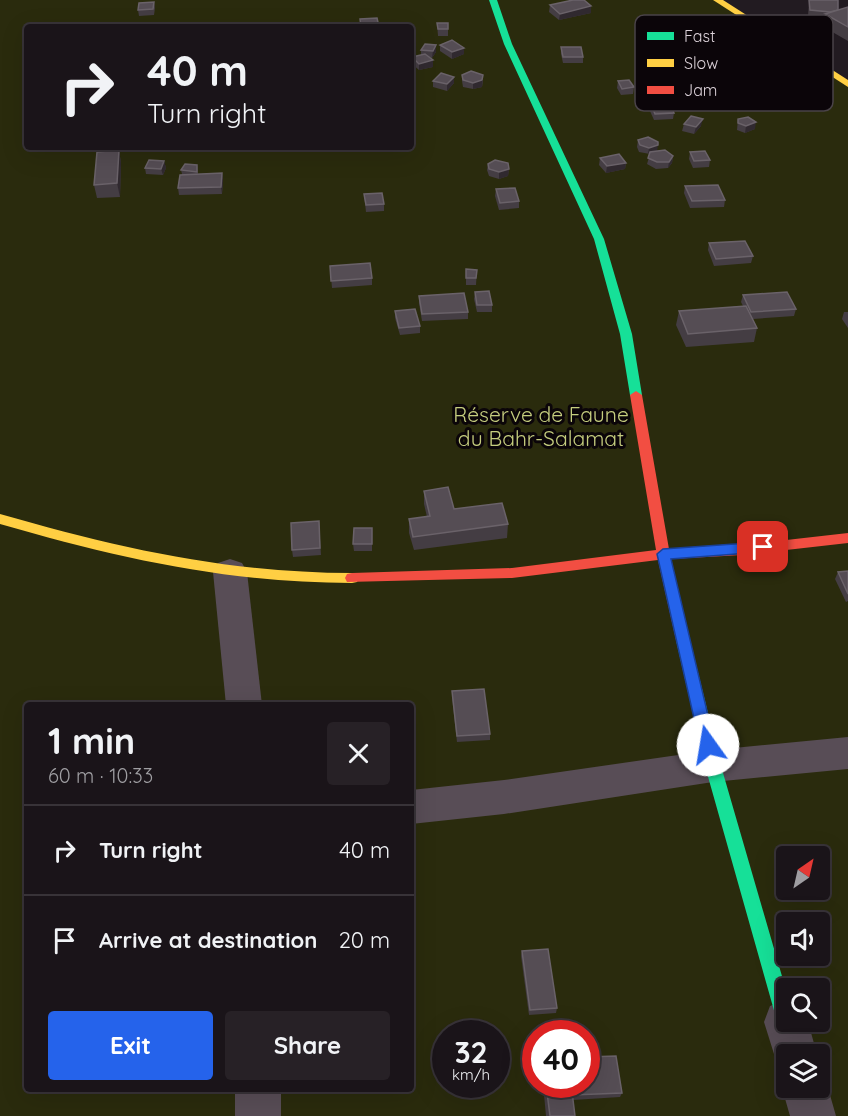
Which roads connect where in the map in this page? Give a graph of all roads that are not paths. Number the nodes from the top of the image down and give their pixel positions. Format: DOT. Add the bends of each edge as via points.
graph roads {
  1 [pos="493,0"];
  2 [pos="717,0"];
  3 [pos="740,15"];
  4 [pos="833,74"];
  5 [pos="848,84"];
  6 [pos="0,519"];
  7 [pos="848,538"];
  8 [pos="663,554"];
  9 [pos="230,572"];
  10 [pos="244,702"];
  11 [pos="848,753"];
  12 [pos="713,766"];
  13 [pos="414,807"];
  14 [pos="776,986"];
  15 [pos="258,1092"];
  16 [pos="808,1098"];
  17 [pos="258,1116"];
  18 [pos="813,1116"];
  1 -- 8 [label="street" via="513,55 599,239 626,334"];
  2 -- 3 [label="street"];
  4 -- 5 [label="street"];
  6 -- 9 [label="street" via="97,548"];
  7 -- 8 [label="street"];
  8 -- 9 [label="street" via="512,573 355,579"];
  8 -- 12 [label="street"];
  9 -- 10 [label="street"];
  11 -- 12 [label="street"];
  12 -- 13 [label="street"];
  12 -- 14 [label="street"];
  15 -- 17 [label="street"];
  16 -- 18 [label="street"];
}
